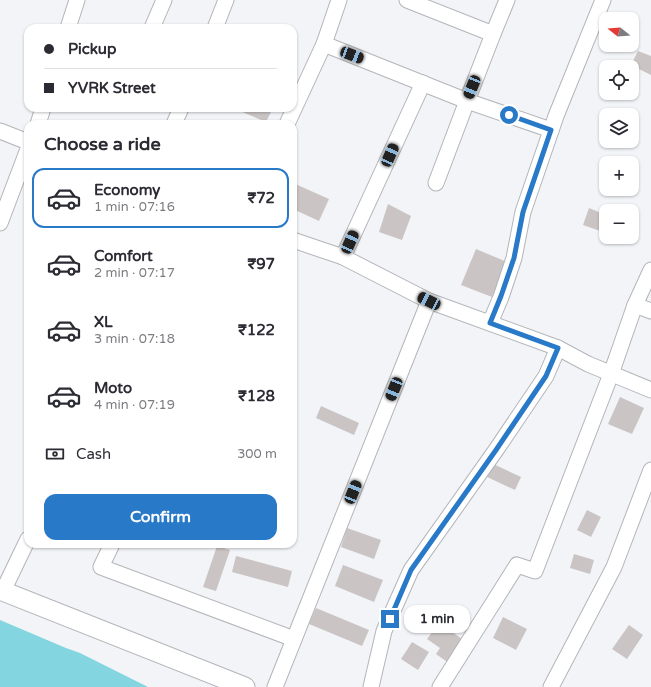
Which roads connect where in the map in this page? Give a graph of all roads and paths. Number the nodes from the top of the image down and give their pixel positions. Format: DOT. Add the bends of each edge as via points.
graph roads {
  1 [pos="77,0"];
  2 [pos="164,0"];
  3 [pos="226,0"];
  4 [pos="339,0"];
  5 [pos="407,0"];
  6 [pos="507,0"];
  7 [pos="603,0"];
  8 [pos="69,24"];
  9 [pos="154,24"];
  10 [pos="217,24"];
  11 [pos="493,34"];
  12 [pos="324,44"];
  13 [pos="423,83"];
  14 [pos="467,101"];
  15 [pos="297,102"];
  16 [pos="551,130"];
  17 [pos="0,131"];
  18 [pos="24,140"];
  19 [pos="24,160"];
  20 [pos="436,183"];
  21 [pos="0,223"];
  22 [pos="297,241"];
  23 [pos="343,257"];
  24 [pos="651,270"];
  25 [pos="429,301"];
  26 [pos="635,305"];
  27 [pos="651,311"];
  28 [pos="490,323"];
  29 [pos="558,348"];
  30 [pos="611,374"];
  31 [pos="651,390"];
  32 [pos="651,470"];
  33 [pos="24,547"];
  34 [pos="110,548"];
  35 [pos="1,590"];
  36 [pos="294,639"];
  37 [pos="245,687"];
  38 [pos="275,687"];
  39 [pos="372,687"];
  40 [pos="440,687"];
  41 [pos="551,687"];
  1 -- 8 [label="street"];
  2 -- 9 [label="street"];
  3 -- 10 [label="street"];
  4 -- 12 [label="street"];
  5 -- 11 [label="street"];
  6 -- 11 [label="street"];
  7 -- 16 [label="street"];
  11 -- 14 [label="street"];
  12 -- 13 [label="street"];
  12 -- 15 [label="street"];
  13 -- 14 [label="street"];
  13 -- 23 [label="street"];
  14 -- 16 [label="street"];
  14 -- 20 [label="street"];
  16 -- 28 [label="street" via="523,212 514,258"];
  17 -- 18 [label="street"];
  19 -- 21 [label="street"];
  22 -- 23 [label="street"];
  23 -- 25 [label="street"];
  24 -- 26 [label="street"];
  25 -- 28 [label="street"];
  25 -- 36 [label="street"];
  26 -- 27 [label="street"];
  26 -- 30 [label="street"];
  28 -- 29 [label="street"];
  29 -- 30 [label="street"];
  29 -- 39 [label="street" via="546,376 411,570 384,631"];
  30 -- 31 [label="street"];
  30 -- 40 [label="street" via="535,571 517,566"];
  32 -- 41 [label="street" via="614,567"];
  33 -- 35 [label="street"];
  34 -- 36 [label="street" via="100,567"];
  35 -- 37 [label="main road"];
  36 -- 38 [label="street"];
}
